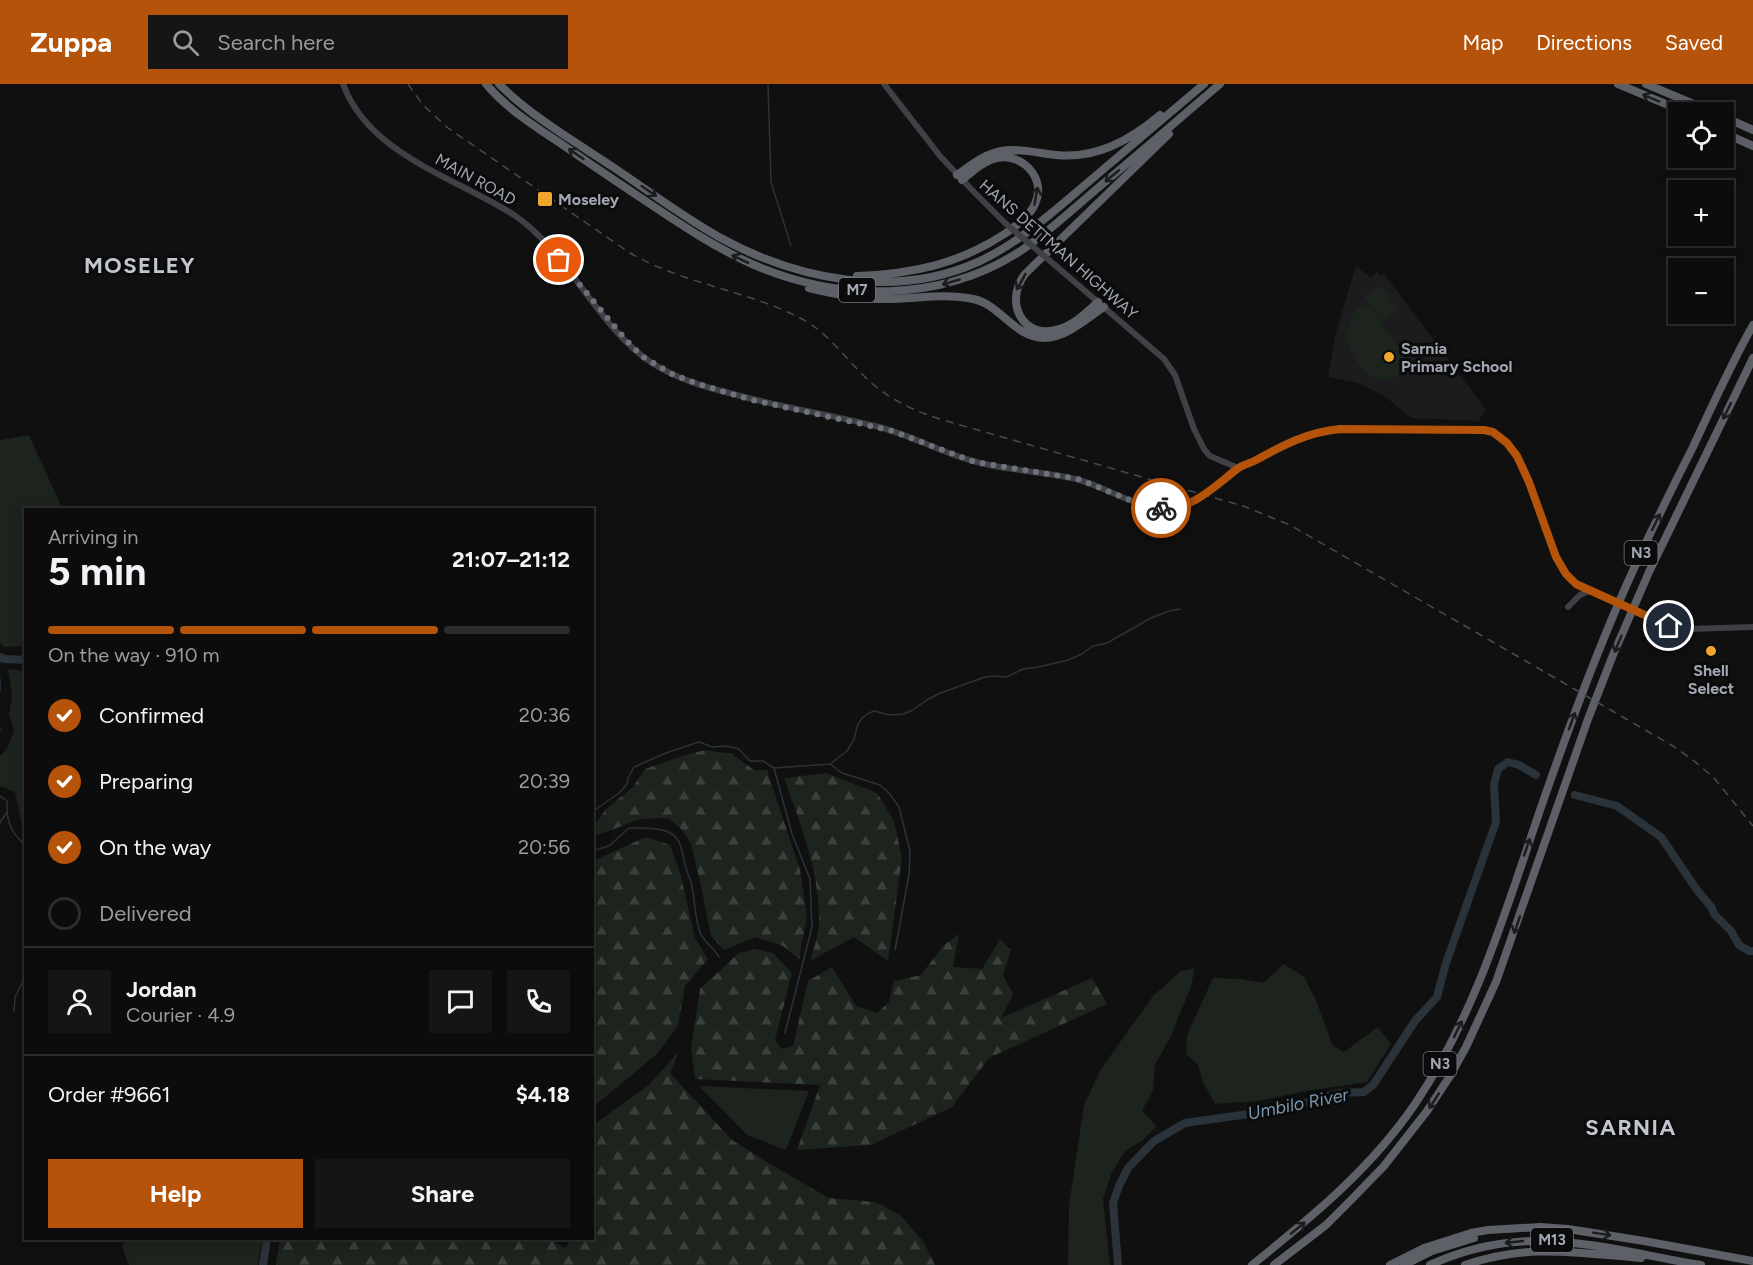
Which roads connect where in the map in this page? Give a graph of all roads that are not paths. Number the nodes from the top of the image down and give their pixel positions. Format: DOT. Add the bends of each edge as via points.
graph roads {
  1 [pos="343,84"];
  2 [pos="486,84"];
  3 [pos="499,84"];
  4 [pos="884,84"];
  5 [pos="1197,84"];
  6 [pos="1204,84"];
  7 [pos="1220,84"];
  8 [pos="1618,84"];
  9 [pos="1646,84"];
  10 [pos="1210,93"];
  11 [pos="1689,102"];
  12 [pos="1668,105"];
  13 [pos="1734,121"];
  14 [pos="1753,130"];
  15 [pos="1734,134"];
  16 [pos="1734,136"];
  17 [pos="1753,141"];
  18 [pos="1753,146"];
  19 [pos="959,177"];
  20 [pos="771,272"];
  21 [pos="817,275"];
  22 [pos="1101,305"];
  23 [pos="1753,325"];
  24 [pos="1753,358"];
  25 [pos="1238,468"];
  26 [pos="1592,592"];
  27 [pos="1568,607"];
  28 [pos="1753,627"];
  29 [pos="1502,1230"];
  30 [pos="1712,1252"];
  31 [pos="1753,1256"];
  32 [pos="1676,1261"];
  33 [pos="1753,1261"];
  34 [pos="1252,1265"];
  35 [pos="1274,1265"];
  36 [pos="1390,1265"];
  37 [pos="1404,1265"];
  38 [pos="1430,1265"];
  39 [pos="1465,1265"];
  40 [pos="1701,1265"];
  1 -- 25 [label="main road, MAIN ROAD" via="359,115 385,141 528,225 643,357 674,375 777,405 889,430 975,462 1078,479 1137,503 1166,509 1181,507"];
  20 -- 2 [label="highway, M7, one-way" via="699,237 531,124"];
  3 -- 21 [label="highway, M7, one-way" via="531,112 717,236 764,259"];
  4 -- 19 [label="main road, HANS DETTMAN HIGHWAY"];
  5 -- 19 [label="highway" via="1125,140 1106,149 1074,156 1003,151 981,159"];
  6 -- 21 [label="highway, M7" via="1040,223 986,258 946,273 896,281"];
  7 -- 10 [label="highway, M7"];
  12 -- 8 [label="highway, one-way"];
  9 -- 11 [label="highway"];
  10 -- 20 [label="highway, M7, one-way" via="1042,235 1007,259 969,277 935,287 888,292 840,288"];
  10 -- 22 [label="highway, one-way" via="1025,274 1016,288 1016,305 1023,320 1043,331 1066,327"];
  13 -- 14 [label="highway"];
  15 -- 17 [label="highway"];
  16 -- 18 [label="highway"];
  21 -- 19 [label="highway, one-way" via="887,275 947,263 1018,224 1030,213 1037,198 1033,172 1014,159 994,159"];
  19 -- 22 [label="main road, HANS DETTMAN HIGHWAY, bridge" via="1005,223"];
  20 -- 22 [label="highway" via="800,285 843,295 976,299 1025,333 1043,338 1068,332"];
  22 -- 25 [label="main road, HANS DETTMAN HIGHWAY" via="1164,359 1175,375 1207,453"];
  34 -- 23 [label="highway, N3, one-way" via="1312,1216 1372,1158 1415,1103 1454,1038 1483,975 1603,640 1635,565"];
  24 -- 35 [label="highway, N3, one-way" via="1613,655 1496,982 1450,1077 1384,1166 1326,1225"];
  25 -- 26 [label="main road, MAIN ROAD" via="1295,439 1329,430 1493,432 1511,448 1522,467 1562,569 1570,579"];
  26 -- 27 [label="main road" via="1580,595"];
  26 -- 28 [label="main road, MAIN ROAD, bridge" via="1669,626"];
  29 -- 30 [label="highway, M13, one-way" via="1568,1229"];
  29 -- 36 [label="highway" via="1456,1237"];
  29 -- 37 [label="highway, M13" via="1432,1251"];
  30 -- 31 [label="highway"];
  30 -- 33 [label="highway, M13"];
  32 -- 38 [label="highway, M13, one-way" via="1596,1245 1539,1240 1484,1247"];
  32 -- 39 [label="highway" via="1534,1251 1501,1254"];
  32 -- 40 [label="highway, M13"];
}
